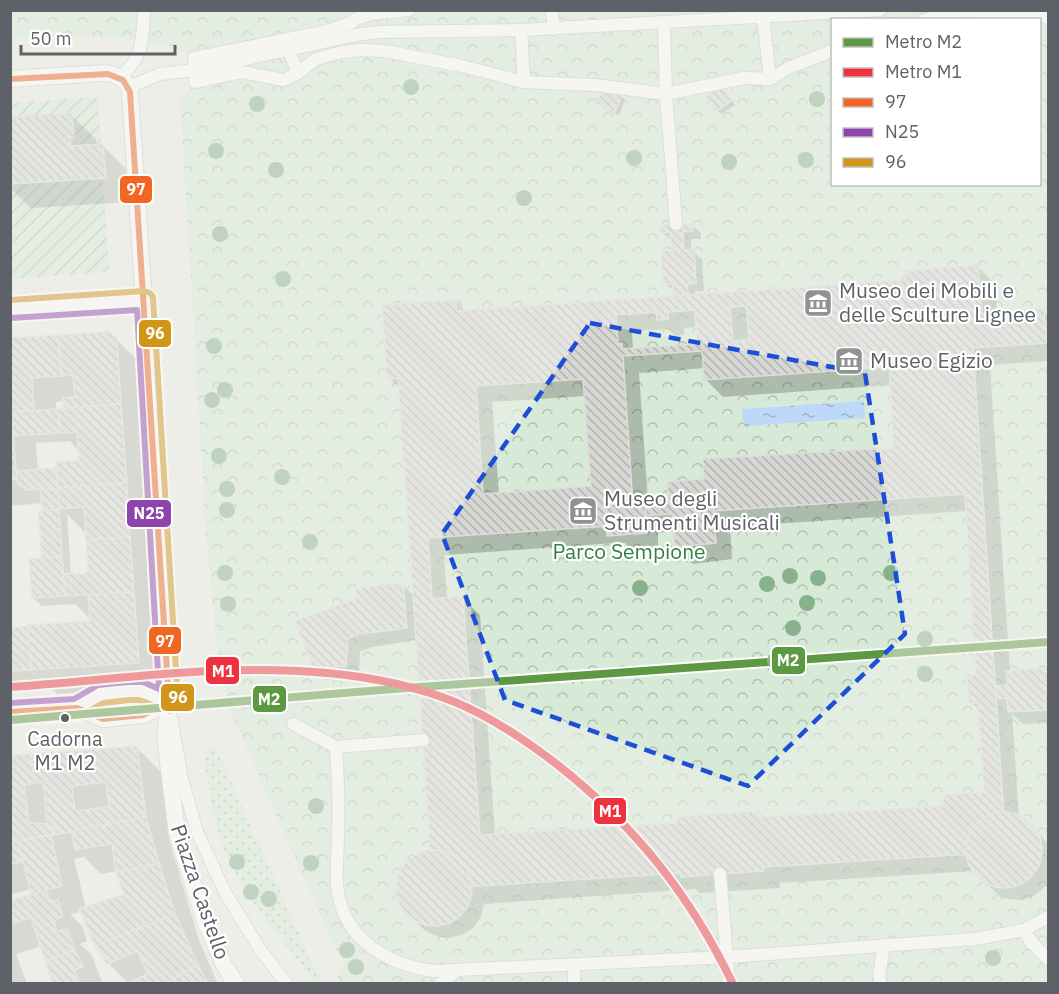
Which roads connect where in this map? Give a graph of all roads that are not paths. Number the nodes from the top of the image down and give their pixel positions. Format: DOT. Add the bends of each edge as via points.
graph roads {
  1 [pos="144,10"];
  2 [pos="409,10"];
  3 [pos="552,10"];
  4 [pos="880,10"];
  5 [pos="369,12"];
  6 [pos="737,15"];
  7 [pos="763,17"];
  8 [pos="932,18"];
  9 [pos="1048,18"];
  10 [pos="664,22"];
  11 [pos="554,29"];
  12 [pos="521,30"];
  13 [pos="378,32"];
  14 [pos="289,51"];
  15 [pos="831,51"];
  16 [pos="195,70"];
  17 [pos="298,73"];
  18 [pos="10,79"];
  19 [pos="770,79"];
  20 [pos="125,82"];
  21 [pos="524,82"];
  22 [pos="666,94"];
  23 [pos="676,224"];
  24 [pos="145,300"];
  25 [pos="10,309"];
  26 [pos="169,702"];
  27 [pos="77,708"];
  28 [pos="10,712"];
  29 [pos="293,724"];
  30 [pos="423,740"];
  31 [pos="336,747"];
  32 [pos="720,874"];
  33 [pos="1048,917"];
  34 [pos="1024,930"];
  35 [pos="884,945"];
  36 [pos="727,957"];
  37 [pos="1048,959"];
  38 [pos="574,965"];
  39 [pos="457,970"];
  40 [pos="236,984"];
  41 [pos="287,984"];
  42 [pos="440,984"];
  43 [pos="574,984"];
  44 [pos="729,984"];
  45 [pos="881,984"];
  1 -- 20 [label="street" via="139,53"];
  2 -- 5 [label="street"];
  3 -- 11 [label="street"];
  4 -- 7 [label="street"];
  5 -- 13 [label="street"];
  5 -- 16 [label="street" via="323,32 194,58"];
  6 -- 7 [label="street"];
  6 -- 10 [label="street"];
  7 -- 19 [label="street"];
  8 -- 9 [label="street" via="964,11"];
  10 -- 11 [label="street"];
  10 -- 22 [label="street"];
  11 -- 12 [label="street"];
  12 -- 13 [label="street"];
  12 -- 21 [label="street"];
  13 -- 14 [label="street"];
  14 -- 16 [label="street"];
  14 -- 17 [label="street"];
  15 -- 19 [label="street"];
  16 -- 17 [label="street" via="195,82 242,72 284,80"];
  16 -- 20 [label="street"];
  17 -- 21 [label="street" via="316,59 362,50 462,66"];
  18 -- 20 [label="street" via="103,72"];
  19 -- 22 [label="street" via="744,78"];
  20 -- 24 [label="street, Piazza Castello"];
  21 -- 22 [label="street"];
  22 -- 23 [label="street"];
  24 -- 25 [label="street"];
  24 -- 26 [label="street, Piazza Castello"];
  26 -- 27 [label="street" via="143,715 103,719"];
  26 -- 27 [label="street" via="141,691 129,691 100,694"];
  26 -- 40 [label="street, Piazza Castello" via="165,738 177,833 205,922"];
  26 -- 41 [label="street" via="196,832 225,892 261,951"];
  27 -- 28 [label="street"];
  29 -- 31 [label="street"];
  30 -- 31 [label="street"];
  31 -- 39 [label="street" via="340,903 353,928 384,956 409,967"];
  32 -- 36 [label="street"];
  33 -- 34 [label="street"];
  34 -- 35 [label="street" via="975,939"];
  34 -- 37 [label="street"];
  35 -- 36 [label="street"];
  35 -- 45 [label="street"];
  36 -- 38 [label="street"];
  36 -- 44 [label="street"];
  38 -- 39 [label="street"];
  38 -- 43 [label="street"];
  39 -- 42 [label="street"];
}
